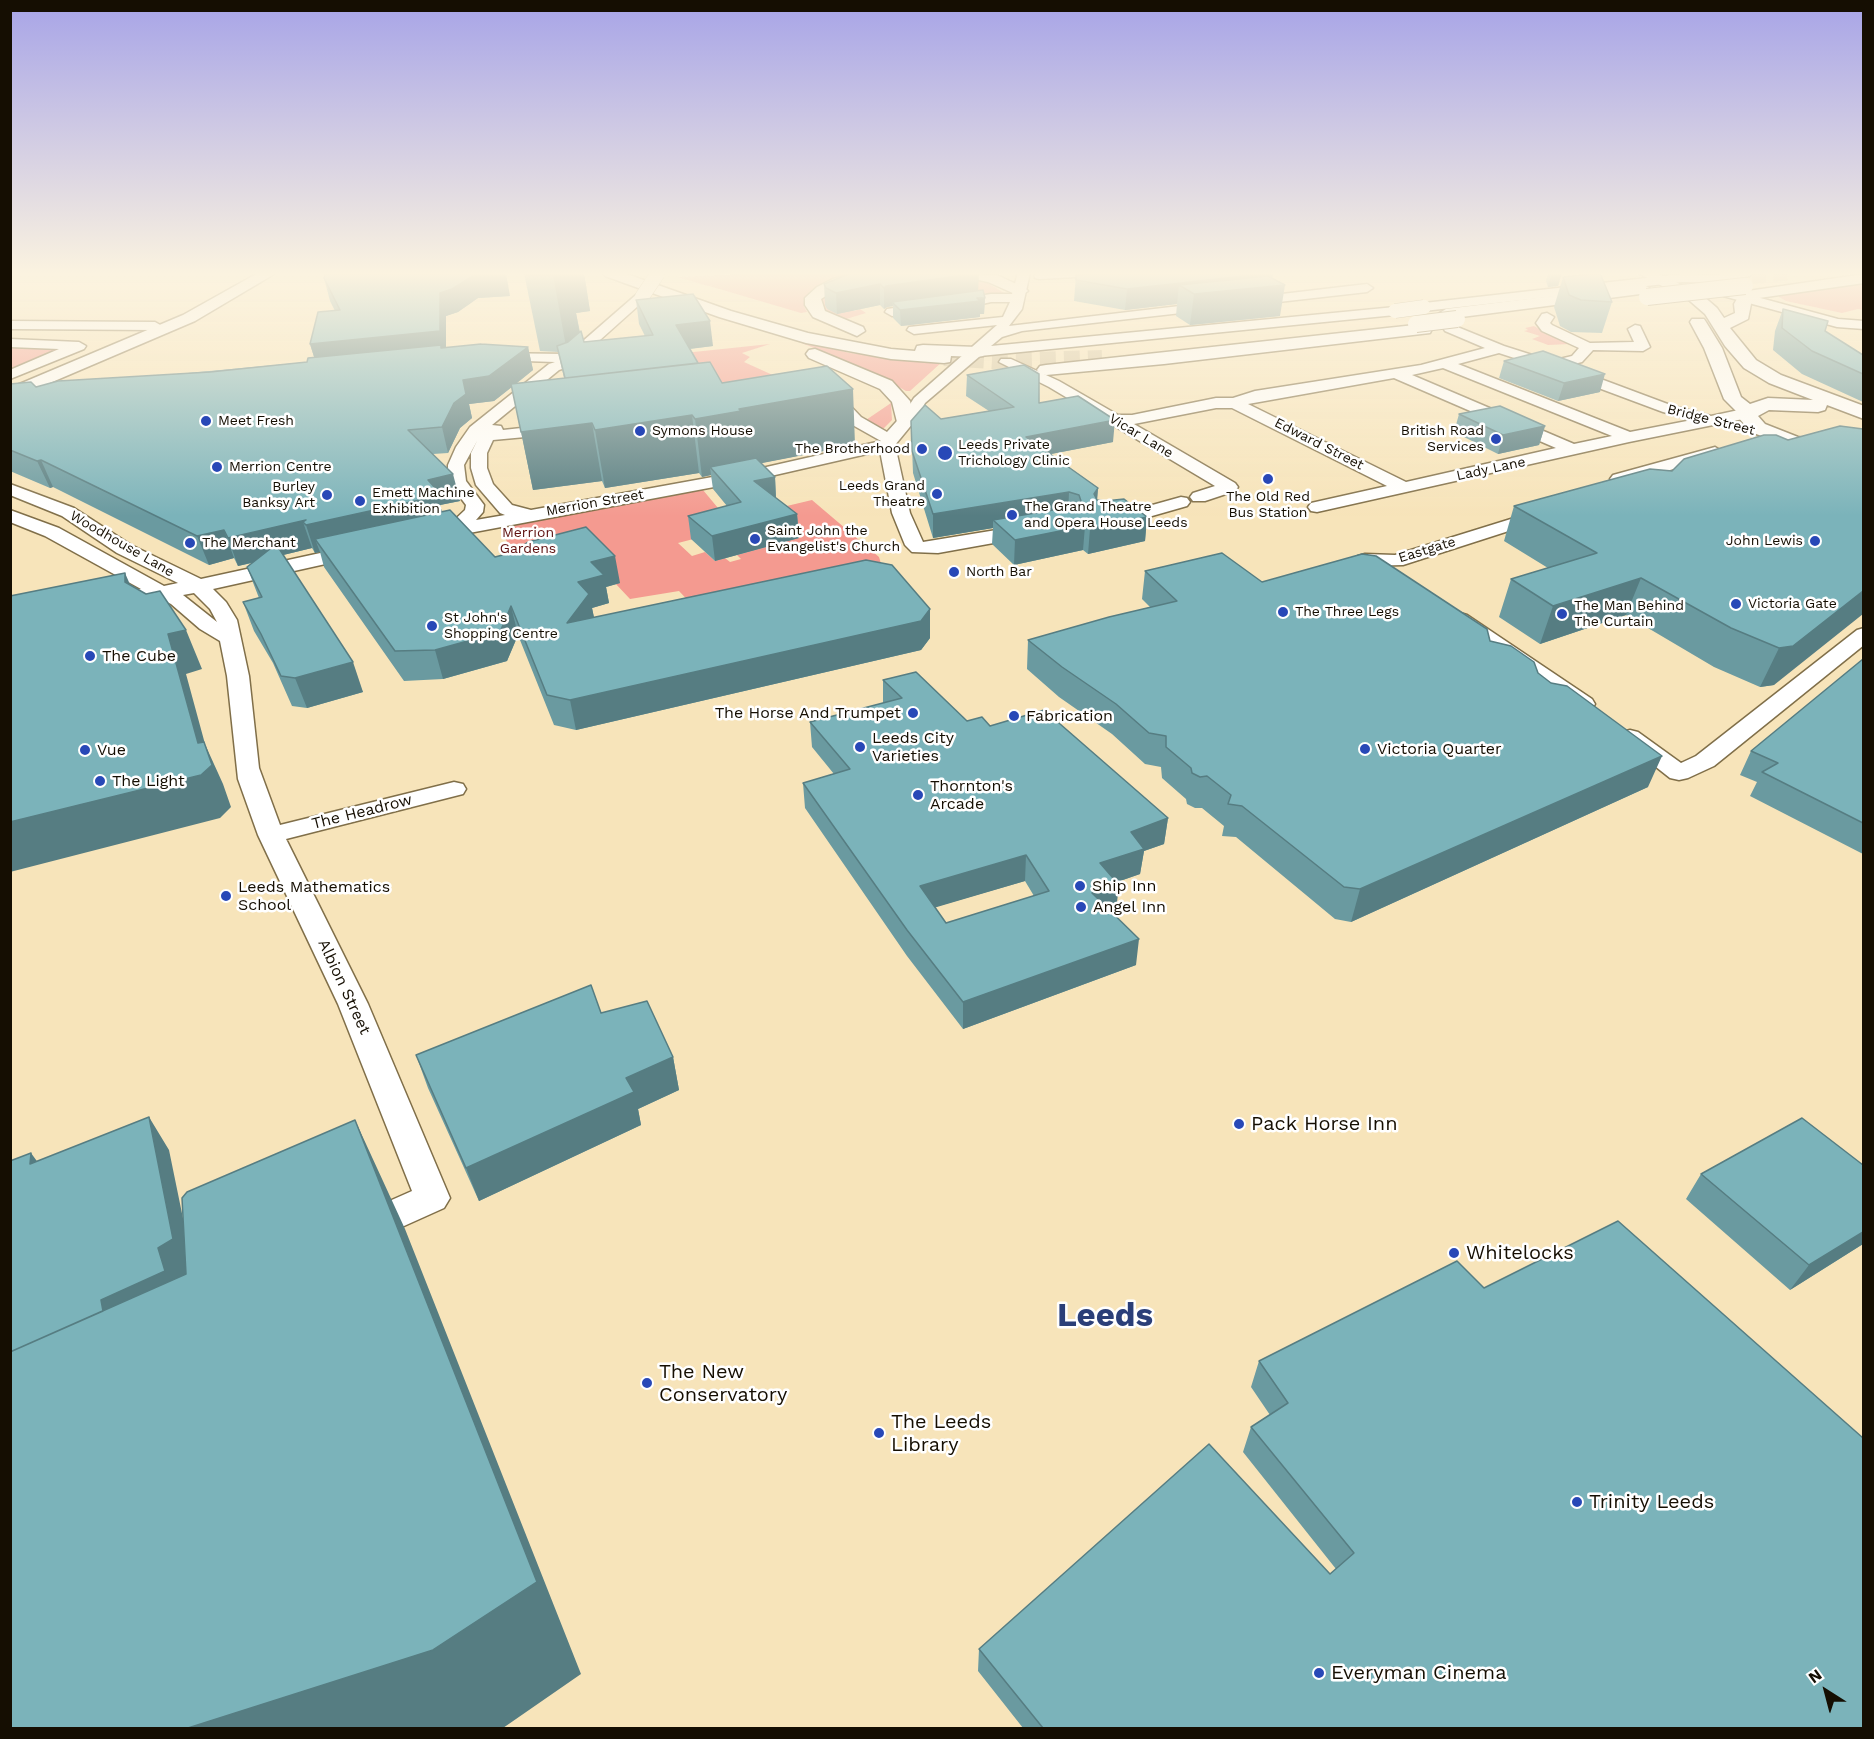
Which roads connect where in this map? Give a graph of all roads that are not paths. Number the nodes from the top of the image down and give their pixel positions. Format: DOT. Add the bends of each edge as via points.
graph roads {
  1 [pos="60,354"];
  2 [pos="88,354"];
  3 [pos="115,354"];
  4 [pos="575,354"];
  5 [pos="813,354"];
  6 [pos="893,354"];
  7 [pos="956,354"];
  8 [pos="993,354"];
  9 [pos="1015,354"];
  10 [pos="1207,354"];
  11 [pos="1481,354"];
  12 [pos="1515,354"];
  13 [pos="1581,354"];
  14 [pos="1715,354"];
  15 [pos="1733,354"];
  16 [pos="1742,354"];
  17 [pos="480,358"];
  18 [pos="944,358"];
  19 [pos="992,359"];
  20 [pos="568,360"];
  21 [pos="1446,364"];
  22 [pos="1550,365"];
  23 [pos="1609,372"];
  24 [pos="1395,373"];
  25 [pos="10,375"];
  26 [pos="1050,377"];
  27 [pos="1584,378"];
  28 [pos="962,384"];
  29 [pos="10,387"];
  30 [pos="10,394"];
  31 [pos="815,396"];
  32 [pos="1644,400"];
  33 [pos="1235,403"];
  34 [pos="1622,406"];
  35 [pos="1668,409"];
  36 [pos="1836,409"];
  37 [pos="1600,411"];
  38 [pos="912,412"];
  39 [pos="1749,413"];
  40 [pos="1861,416"];
  41 [pos="1579,417"];
  42 [pos="1113,420"];
  43 [pos="1712,420"];
  44 [pos="578,427"];
  45 [pos="1664,430"];
  46 [pos="481,433"];
  47 [pos="1629,437"];
  48 [pos="889,442"];
  49 [pos="1769,442"];
  50 [pos="1863,449"];
  51 [pos="1573,450"];
  52 [pos="1733,454"];
  53 [pos="1404,487"];
  54 [pos="1609,488"];
  55 [pos="10,489"];
  56 [pos="1199,497"];
  57 [pos="1181,502"];
  58 [pos="1558,504"];
  59 [pos="1317,507"];
  60 [pos="10,515"];
  61 [pos="529,515"];
  62 [pos="1103,518"];
  63 [pos="42,528"];
  64 [pos="1046,528"];
  65 [pos="456,529"];
  66 [pos="14,537"];
  67 [pos="413,538"];
  68 [pos="374,548"];
  69 [pos="1398,578"];
  70 [pos="199,586"];
  71 [pos="112,588"];
  72 [pos="163,592"];
  73 [pos="1446,609"];
  74 [pos="1863,634"];
  75 [pos="229,637"];
  76 [pos="454,789"];
  77 [pos="272,835"];
  78 [pos="335,1242"];
  1 -- 25 [label="street"];
  2 -- 29 [label="highway"];
  3 -- 30 [label="highway" via="40,391"];
  4 -- 20 [label="street, bridge"];
  5 -- 38 [label="highway" via="886,385"];
  6 -- 18 [label="highway"];
  7 -- 19 [label="highway"];
  8 -- 19 [label="street"];
  9 -- 19 [label="street"];
  10 -- 26 [label="highway"];
  11 -- 21 [label="street"];
  12 -- 22 [label="street, Bridge Street"];
  13 -- 22 [label="street" via="1577,359"];
  14 -- 39 [label="highway" via="1733,399"];
  15 -- 36 [label="highway" via="1747,370 1782,390"];
  16 -- 40 [label="highway" via="1750,364 1776,379"];
  17 -- 20 [label="street"];
  19 -- 26 [label="street, Vicar Lane"];
  19 -- 26 [label="street, Vicar Lane" via="1032,378"];
  19 -- 38 [label="street"];
  20 -- 46 [label="street" via="568,367 550,385"];
  21 -- 24 [label="street"];
  21 -- 41 [label="street"];
  22 -- 27 [label="street, Bridge Street"];
  23 -- 27 [label="street"];
  24 -- 33 [label="street" via="1245,398"];
  24 -- 51 [label="street"];
  26 -- 42 [label="street, Vicar Lane"];
  27 -- 32 [label="street, Bridge Street"];
  28 -- 38 [label="street"];
  31 -- 48 [label="street" via="836,399 855,420"];
  32 -- 34 [label="street"];
  32 -- 35 [label="street, Bridge Street"];
  33 -- 42 [label="street"];
  33 -- 53 [label="street, Edward Street"];
  35 -- 43 [label="street, Bridge Street"];
  35 -- 45 [label="street" via="1677,417"];
  36 -- 39 [label="highway" via="1782,403 1758,407"];
  36 -- 40 [label="highway"];
  37 -- 41 [label="street"];
  38 -- 48 [label="street"];
  39 -- 43 [label="street, Lady Lane"];
  39 -- 49 [label="highway" via="1750,421"];
  41 -- 47 [label="street"];
  42 -- 56 [label="street, Vicar Lane" via="1229,488"];
  43 -- 45 [label="street, Lady Lane"];
  43 -- 49 [label="street, Bridge Street"];
  44 -- 46 [label="street"];
  45 -- 47 [label="street, Lady Lane"];
  46 -- 61 [label="street" via="479,468 485,485 506,509"];
  46 -- 65 [label="street" via="464,447 456,465 457,481 475,505 474,512"];
  47 -- 51 [label="street, Lady Lane"];
  48 -- 61 [label="street, Merrion Street" via="794,467"];
  48 -- 64 [label="street" via="901,513 914,545 919,548"];
  49 -- 50 [label="highway" via="1836,450"];
  51 -- 53 [label="street, Lady Lane"];
  52 -- 54 [label="street"];
  53 -- 59 [label="street, Lady Lane"];
  55 -- 70 [label="street, Woodhouse Lane" via="68,512 124,549"];
  57 -- 62 [label="street"];
  58 -- 69 [label="street, Eastgate" via="1376,550 1365,560"];
  60 -- 63 [label="street, Woodhouse Lane"];
  61 -- 65 [label="street, Merrion Street"];
  63 -- 66 [label="street"];
  63 -- 71 [label="street, Woodhouse Lane" via="88,552"];
  65 -- 67 [label="street, Merrion Street"];
  68 -- 70 [label="street"];
  70 -- 72 [label="street"];
  70 -- 75 [label="street, Albion Street" via="219,606 227,620"];
  71 -- 72 [label="street"];
  71 -- 72 [label="street, Woodhouse Lane"];
  72 -- 75 [label="street"];
  73 -- 74 [label="street" via="1679,773 1705,761"];
  75 -- 77 [label="street, Albion Street" via="238,676 247,768"];
  76 -- 77 [label="street, The Headrow"];
  77 -- 78 [label="street, Albion Street" via="353,1004 432,1198"];
}
